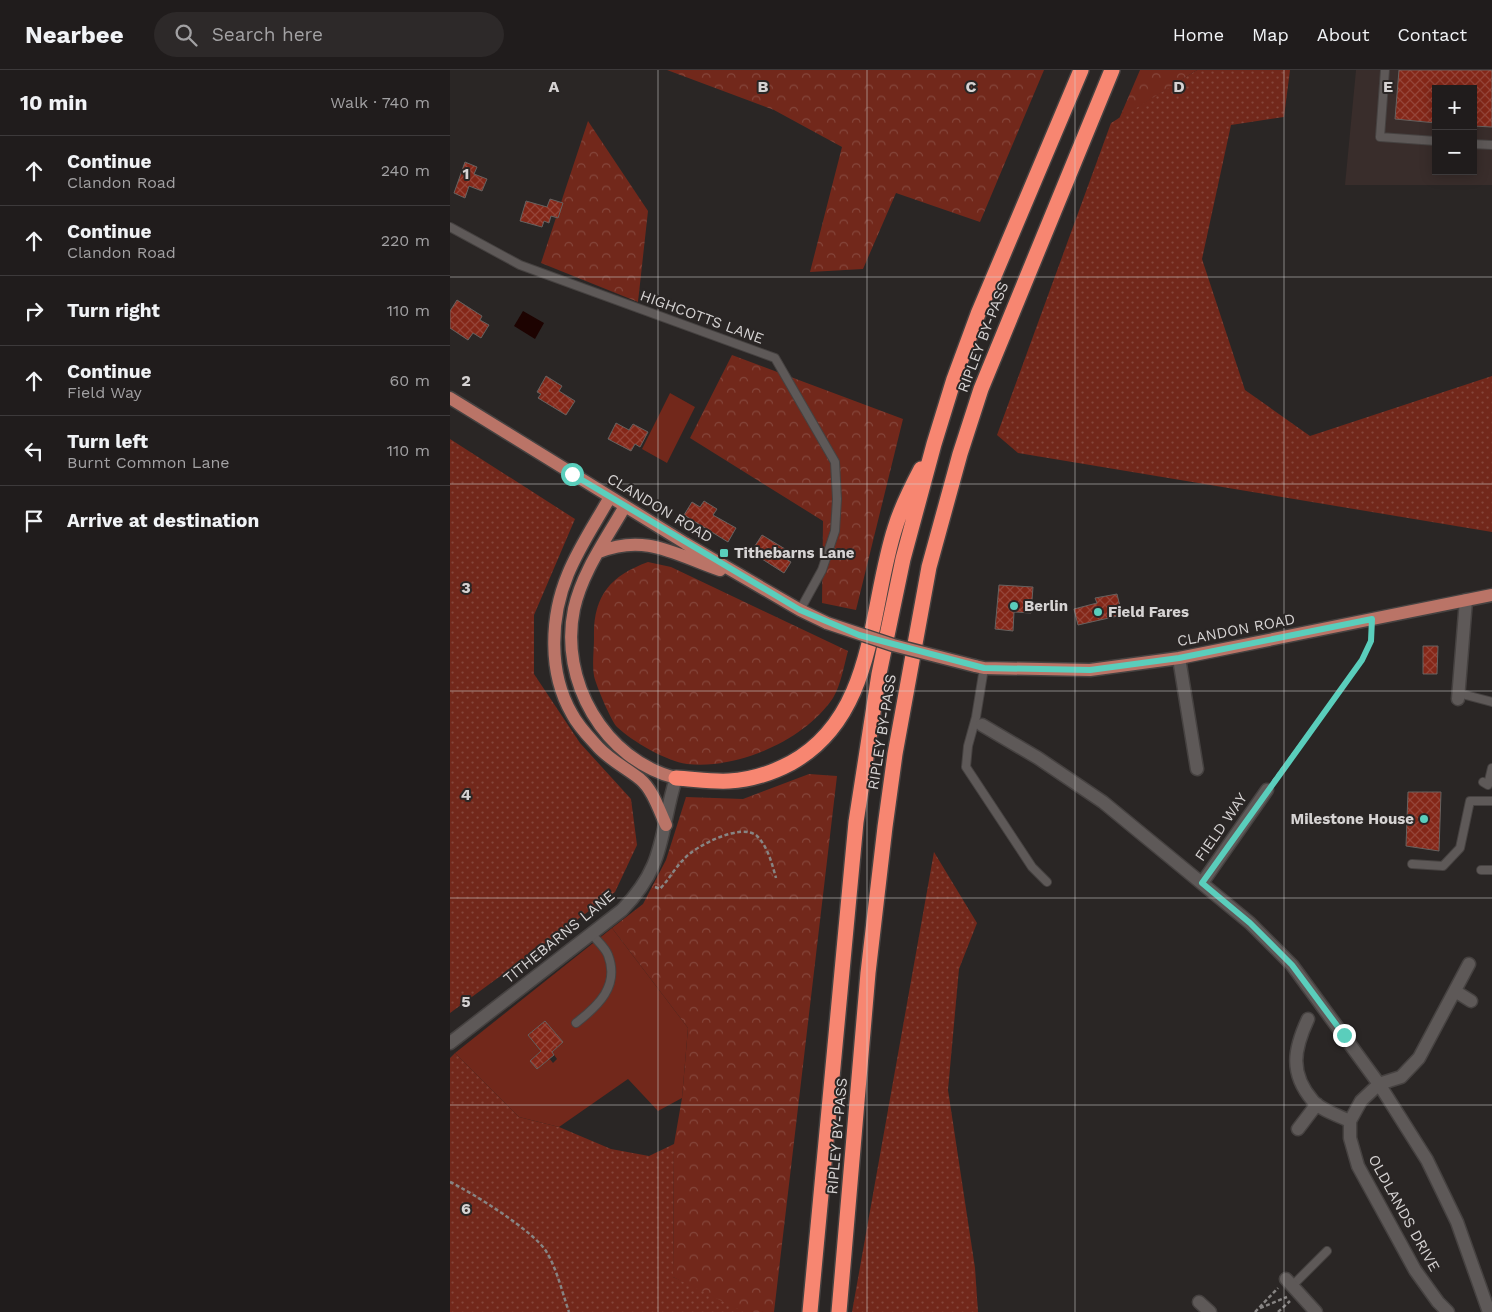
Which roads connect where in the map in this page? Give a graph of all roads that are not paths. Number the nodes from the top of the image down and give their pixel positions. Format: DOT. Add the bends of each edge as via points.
graph roads {
  1 [pos="1081,70"];
  2 [pos="1112,70"];
  3 [pos="1385,70"];
  4 [pos="1432,141"];
  5 [pos="1477,144"];
  6 [pos="1492,145"];
  7 [pos="450,227"];
  8 [pos="450,398"];
  9 [pos="934,444"];
  10 [pos="610,497"];
  11 [pos="625,506"];
  12 [pos="599,552"];
  13 [pos="742,577"];
  14 [pos="1492,595"];
  15 [pos="1466,600"];
  16 [pos="800,610"];
  17 [pos="1179,658"];
  18 [pos="979,667"];
  19 [pos="1458,696"];
  20 [pos="1492,702"];
  21 [pos="979,721"];
  22 [pos="1492,768"];
  23 [pos="1197,769"];
  24 [pos="676,778"];
  25 [pos="1483,782"];
  26 [pos="1267,790"];
  27 [pos="1492,801"];
  28 [pos="666,825"];
  29 [pos="1412,864"];
  30 [pos="1481,870"];
  31 [pos="1492,870"];
  32 [pos="1047,882"];
  33 [pos="1202,883"];
  34 [pos="591,933"];
  35 [pos="1469,964"];
  36 [pos="1455,990"];
  37 [pos="1471,1001"];
  38 [pos="1308,1019"];
  39 [pos="576,1023"];
  40 [pos="450,1043"];
  41 [pos="1379,1084"];
  42 [pos="1317,1104"];
  43 [pos="1350,1121"];
  44 [pos="1298,1129"];
  45 [pos="1327,1251"];
  46 [pos="1292,1286"];
  47 [pos="1199,1302"];
  48 [pos="810,1312"];
  49 [pos="839,1312"];
  50 [pos="1210,1312"];
  51 [pos="1316,1312"];
  52 [pos="1448,1312"];
  53 [pos="1489,1312"];
  1 -- 9 [label="highway, RIPLEY BY-PASS" via="978,314"];
  2 -- 49 [label="highway, RIPLEY BY-PASS" via="985,380 960,454 929,567 885,827 868,973"];
  3 -- 4 [label="lane" via="1380,137"];
  5 -- 6 [label="lane"];
  7 -- 16 [label="lane, HIGHCOTTS LANE" via="520,265 775,358 835,462 835,531 822,570"];
  8 -- 10 [label="main road, CLANDON ROAD"];
  9 -- 24 [label="highway" via="894,529 865,661 841,717 819,744 779,769 729,782"];
  9 -- 48 [label="highway, RIPLEY BY-PASS" via="903,559 879,674 856,822"];
  10 -- 11 [label="main road, CLANDON ROAD"];
  10 -- 28 [label="main road" via="568,573 560,597 554,644 557,668 562,692 572,714 599,748 645,784"];
  11 -- 12 [label="main road"];
  11 -- 13 [label="main road, CLANDON ROAD"];
  12 -- 13 [label="main road" via="630,543 646,544"];
  12 -- 24 [label="main road" via="574,607 570,635 573,665 581,693 594,717 621,749 657,773"];
  13 -- 16 [label="main road, CLANDON ROAD"];
  14 -- 15 [label="main road, CLANDON ROAD"];
  15 -- 17 [label="main road, CLANDON ROAD"];
  15 -- 19 [label="street"];
  16 -- 18 [label="main road, CLANDON ROAD, bridge" via="892,645"];
  17 -- 18 [label="main road, CLANDON ROAD" via="1090,670"];
  17 -- 23 [label="street"];
  18 -- 21 [label="lane"];
  19 -- 20 [label="lane"];
  21 -- 32 [label="lane" via="968,746 966,767 1032,867"];
  21 -- 33 [label="street" via="1103,802"];
  22 -- 25 [label="lane" via="1488,786"];
  24 -- 28 [label="street, TITHEBARNS LANE"];
  26 -- 33 [label="street, FIELD WAY"];
  27 -- 29 [label="lane" via="1470,801 1460,848 1443,866"];
  28 -- 34 [label="street, TITHEBARNS LANE" via="656,861 644,882 622,910"];
  30 -- 31 [label="lane"];
  33 -- 41 [label="street" via="1250,923 1292,965"];
  34 -- 39 [label="lane" via="608,954 610,987 599,1005"];
  34 -- 40 [label="street, TITHEBARNS LANE"];
  35 -- 36 [label="street"];
  36 -- 37 [label="street"];
  36 -- 41 [label="street" via="1419,1058 1401,1077"];
  38 -- 42 [label="street" via="1295,1052 1296,1070"];
  41 -- 43 [label="street" via="1361,1101"];
  41 -- 53 [label="street" via="1427,1160 1443,1192"];
  42 -- 43 [label="street"];
  42 -- 44 [label="street"];
  43 -- 52 [label="street, OLDLANDS DRIVE" via="1352,1150 1362,1174 1415,1270"];
  45 -- 46 [label="lane"];
  46 -- 51 [label="street"];
  47 -- 50 [label="street"];
}
